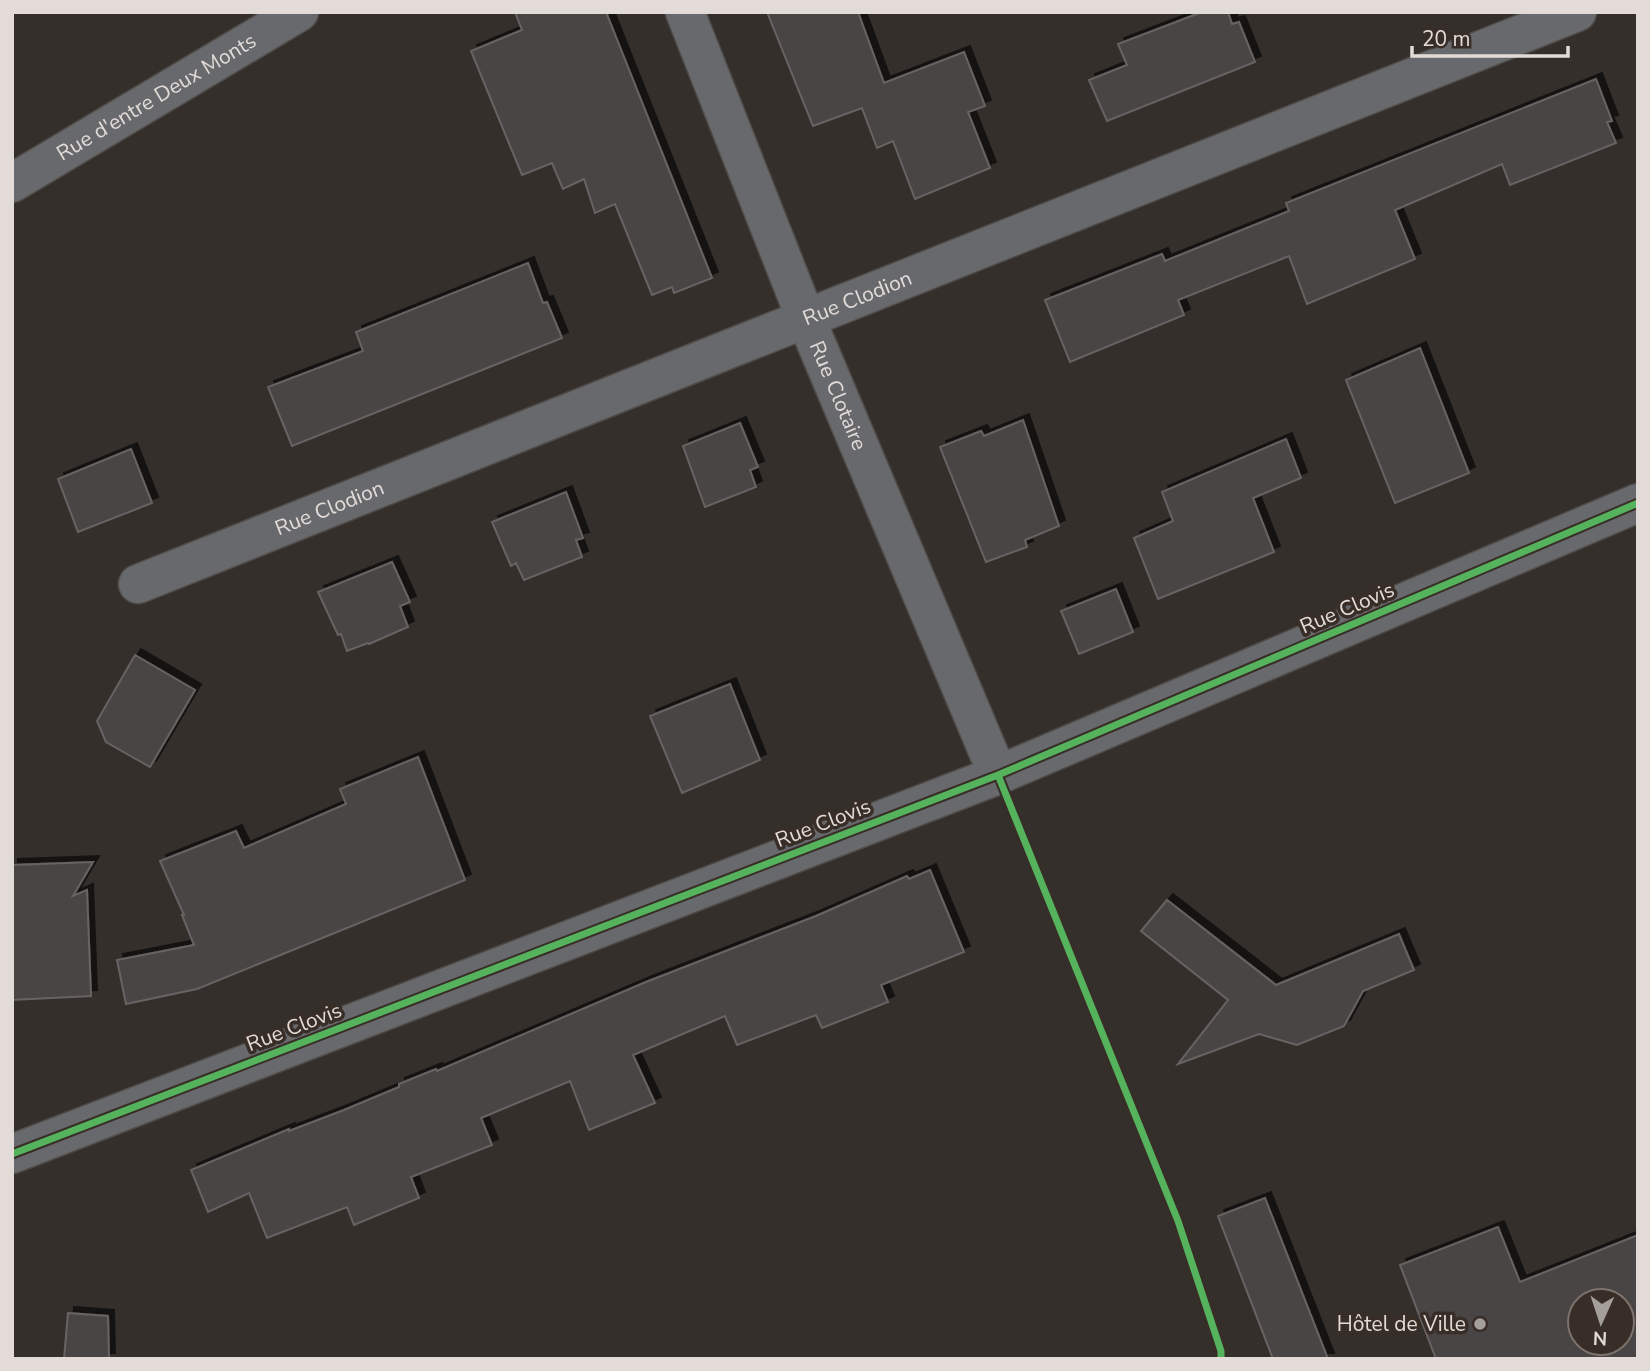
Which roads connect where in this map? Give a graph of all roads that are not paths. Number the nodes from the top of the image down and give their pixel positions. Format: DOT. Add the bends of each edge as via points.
graph roads {
  1 [pos="299,12"];
  2 [pos="685,12"];
  3 [pos="1577,12"];
  4 [pos="12,183"];
  5 [pos="806,319"];
  6 [pos="1638,503"];
  7 [pos="138,584"];
  8 [pos="998,775"];
  9 [pos="13,1154"];
  10 [pos="12,1161"];
  1 -- 4 [label="street, Rue d'entre Deux Monts"];
  2 -- 5 [label="street, Rue Clotaire"];
  3 -- 5 [label="street, Rue Clodion"];
  5 -- 7 [label="street, Rue Clodion"];
  5 -- 8 [label="street, Rue Clotaire"];
  6 -- 8 [label="street, Rue Clovis"];
  8 -- 9 [label="street, Rue Clovis"];
  9 -- 10 [label="street"];
}
